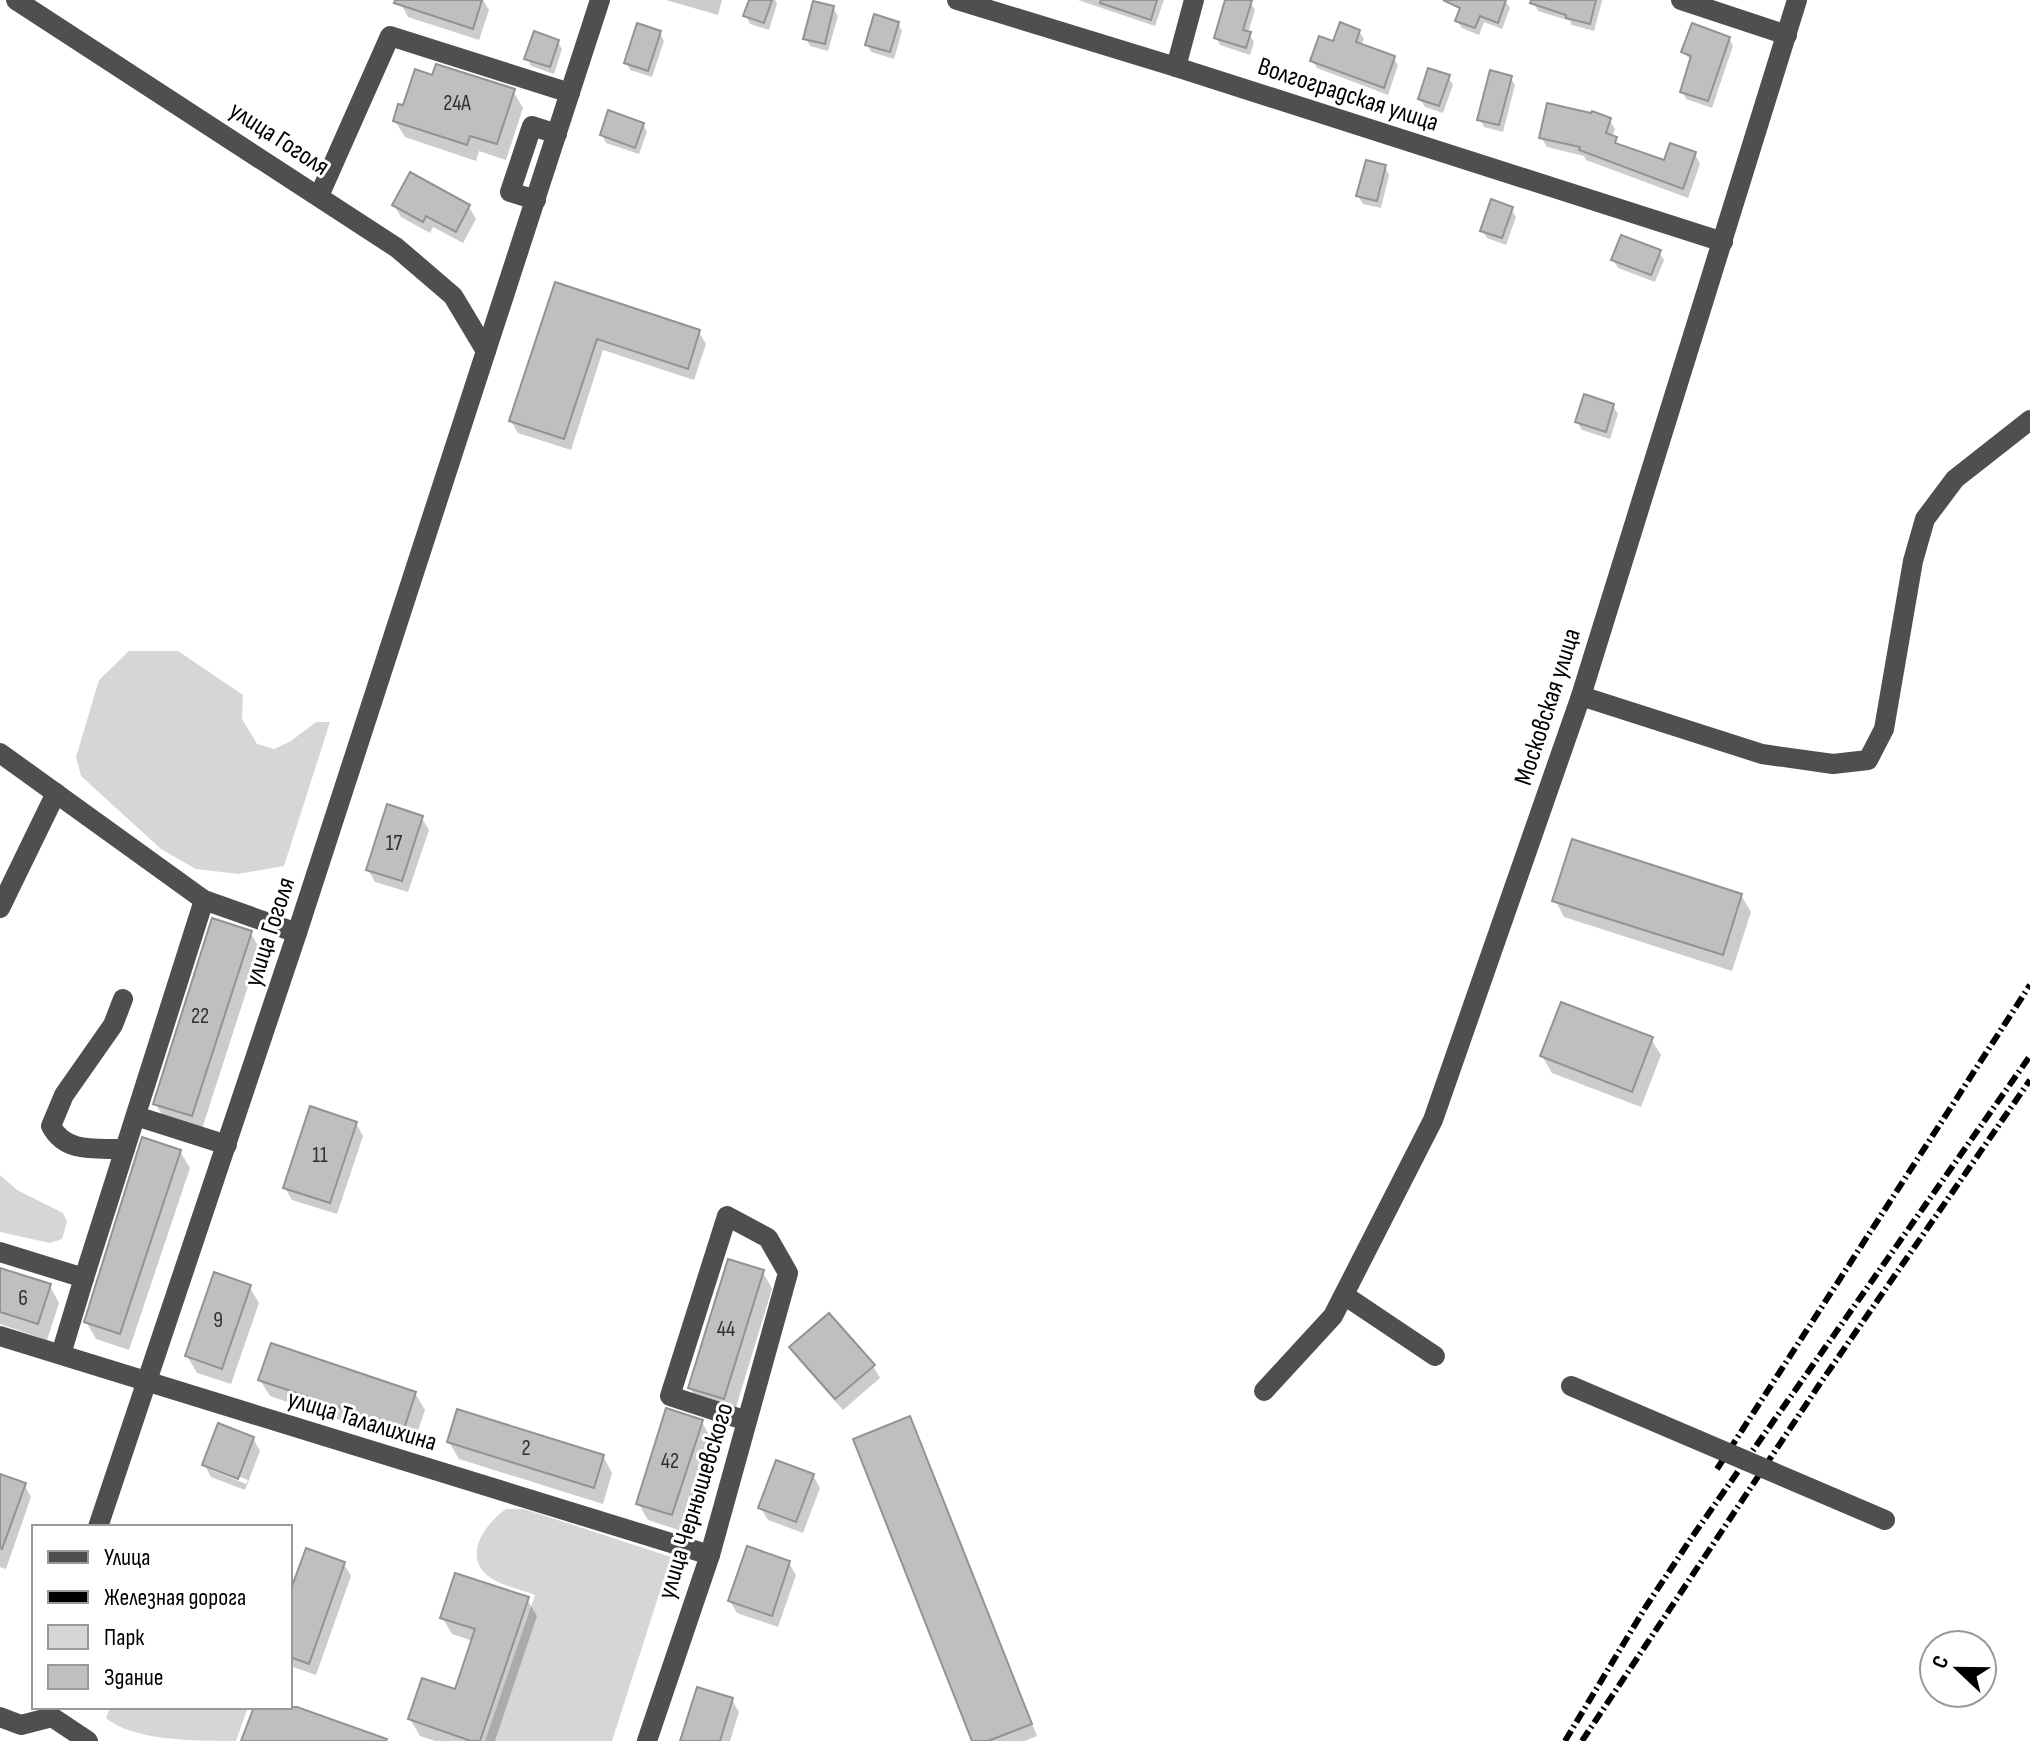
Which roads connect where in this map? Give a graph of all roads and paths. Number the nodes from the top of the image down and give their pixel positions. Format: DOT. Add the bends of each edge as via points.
graph roads {
  1 [pos="16,0"];
  2 [pos="600,0"];
  3 [pos="957,0"];
  4 [pos="1194,0"];
  5 [pos="1681,0"];
  6 [pos="1797,0"];
  7 [pos="1787,35"];
  8 [pos="1176,67"];
  9 [pos="570,93"];
  10 [pos="319,196"];
  11 [pos="1723,242"];
  12 [pos="486,351"];
  13 [pos="2030,420"];
  14 [pos="1581,696"];
  15 [pos="0,753"];
  16 [pos="56,793"];
  17 [pos="204,900"];
  18 [pos="0,908"];
  19 [pos="297,933"];
  20 [pos="123,999"];
  21 [pos="136,1116"];
  22 [pos="227,1145"];
  23 [pos="125,1149"];
  24 [pos="0,1252"];
  25 [pos="84,1278"];
  26 [pos="1344,1295"];
  27 [pos="0,1336"];
  28 [pos="61,1354"];
  29 [pos="1435,1356"];
  30 [pos="146,1382"];
  31 [pos="1571,1386"];
  32 [pos="1264,1391"];
  33 [pos="747,1421"];
  34 [pos="1885,1520"];
  35 [pos="99,1525"];
  36 [pos="710,1555"];
  37 [pos="52,1712"];
  38 [pos="0,1717"];
  39 [pos="19,1733"];
  40 [pos="88,1741"];
  41 [pos="647,1741"];
  1 -- 10 [label="street, улица Гоголя"];
  2 -- 9 [label="street, улица Гоголя"];
  3 -- 8 [label="street, Волгоградская улица"];
  4 -- 8 [label="street"];
  5 -- 7 [label="street"];
  6 -- 7 [label="street, Московская улица"];
  7 -- 11 [label="street, Московская улица"];
  8 -- 11 [label="street, Волгоградская улица"];
  9 -- 10 [label="street" via="390,36"];
  9 -- 12 [label="street, улица Гоголя"];
  10 -- 12 [label="street, улица Гоголя" via="397,248 453,296"];
  11 -- 14 [label="street, Московская улица"];
  12 -- 19 [label="street, улица Гоголя"];
  13 -- 14 [label="street" via="1955,479 1925,519 1884,729 1868,760 1833,764 1762,754"];
  14 -- 26 [label="street, Московская улица" via="1433,1120"];
  15 -- 16 [label="street"];
  16 -- 17 [label="street"];
  16 -- 18 [label="street"];
  17 -- 19 [label="street"];
  17 -- 21 [label="street"];
  19 -- 22 [label="street, улица Гоголя"];
  20 -- 23 [label="street" via="113,1025 64,1095 51,1126 58,1138 75,1147"];
  21 -- 22 [label="street"];
  21 -- 23 [label="street"];
  22 -- 30 [label="street, улица Гоголя"];
  23 -- 25 [label="street"];
  24 -- 25 [label="street"];
  25 -- 28 [label="street"];
  26 -- 29 [label="street"];
  26 -- 32 [label="street, Московская улица" via="1333,1316"];
  27 -- 28 [label="street, улица Талалихина"];
  28 -- 30 [label="street, улица Талалихина"];
  30 -- 35 [label="street, улица Гоголя"];
  30 -- 36 [label="street, улица Талалихина"];
  31 -- 34 [label="street, bridge"];
  33 -- 33 [label="street, улица Чернышевского" via="788,1273 768,1238 727,1216 670,1396"];
  33 -- 36 [label="street, улица Чернышевского"];
  36 -- 41 [label="street, улица Чернышевского"];
  37 -- 39 [label="street"];
  37 -- 40 [label="street"];
  38 -- 39 [label="street"];
}
